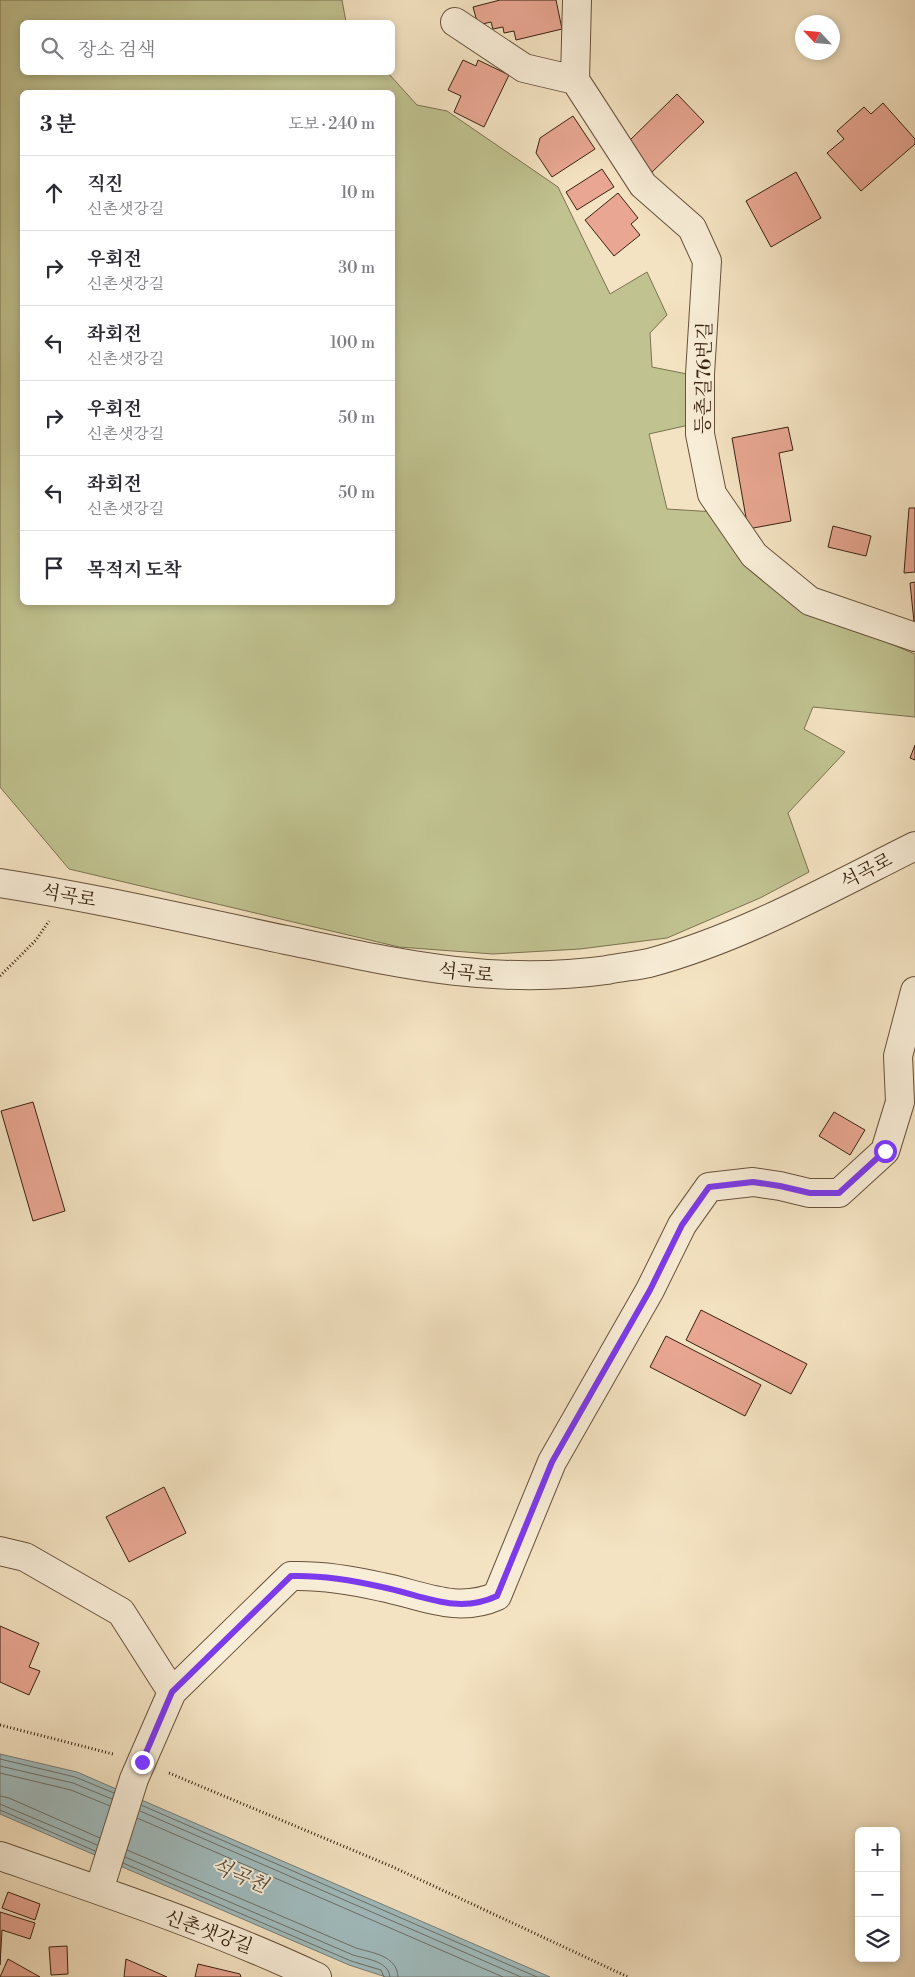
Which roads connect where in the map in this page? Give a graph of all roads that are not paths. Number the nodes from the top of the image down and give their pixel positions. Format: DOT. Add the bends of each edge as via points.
graph roads {
  1 [pos="577,0"];
  2 [pos="455,22"];
  3 [pos="575,80"];
  4 [pos="915,637"];
  5 [pos="915,846"];
  6 [pos="0,883"];
  7 [pos="915,991"];
  8 [pos="0,1551"];
  9 [pos="172,1692"];
  10 [pos="0,1856"];
  11 [pos="102,1882"];
  12 [pos="317,1977"];
  1 -- 3 [label="street"];
  2 -- 3 [label="street" via="524,68"];
  3 -- 4 [label="street, 등촌길76번길" via="643,185 692,228 707,261 700,434 712,494 754,555 810,601"];
  5 -- 6 [label="street, 석곡로" via="706,946 646,964 564,976 488,976 406,966 68,894"];
  7 -- 9 [label="street" via="898,1056 900,1102 885,1151 839,1193 810,1193 753,1182 709,1187 682,1225 650,1290 552,1462 497,1596 480,1604 459,1605 322,1575 291,1576"];
  8 -- 9 [label="street" via="25,1557 121,1612"];
  9 -- 11 [label="street" via="138,1770"];
  10 -- 11 [label="street, 신촌샛강길"];
  11 -- 12 [label="street, 신촌샛강길"];
}
